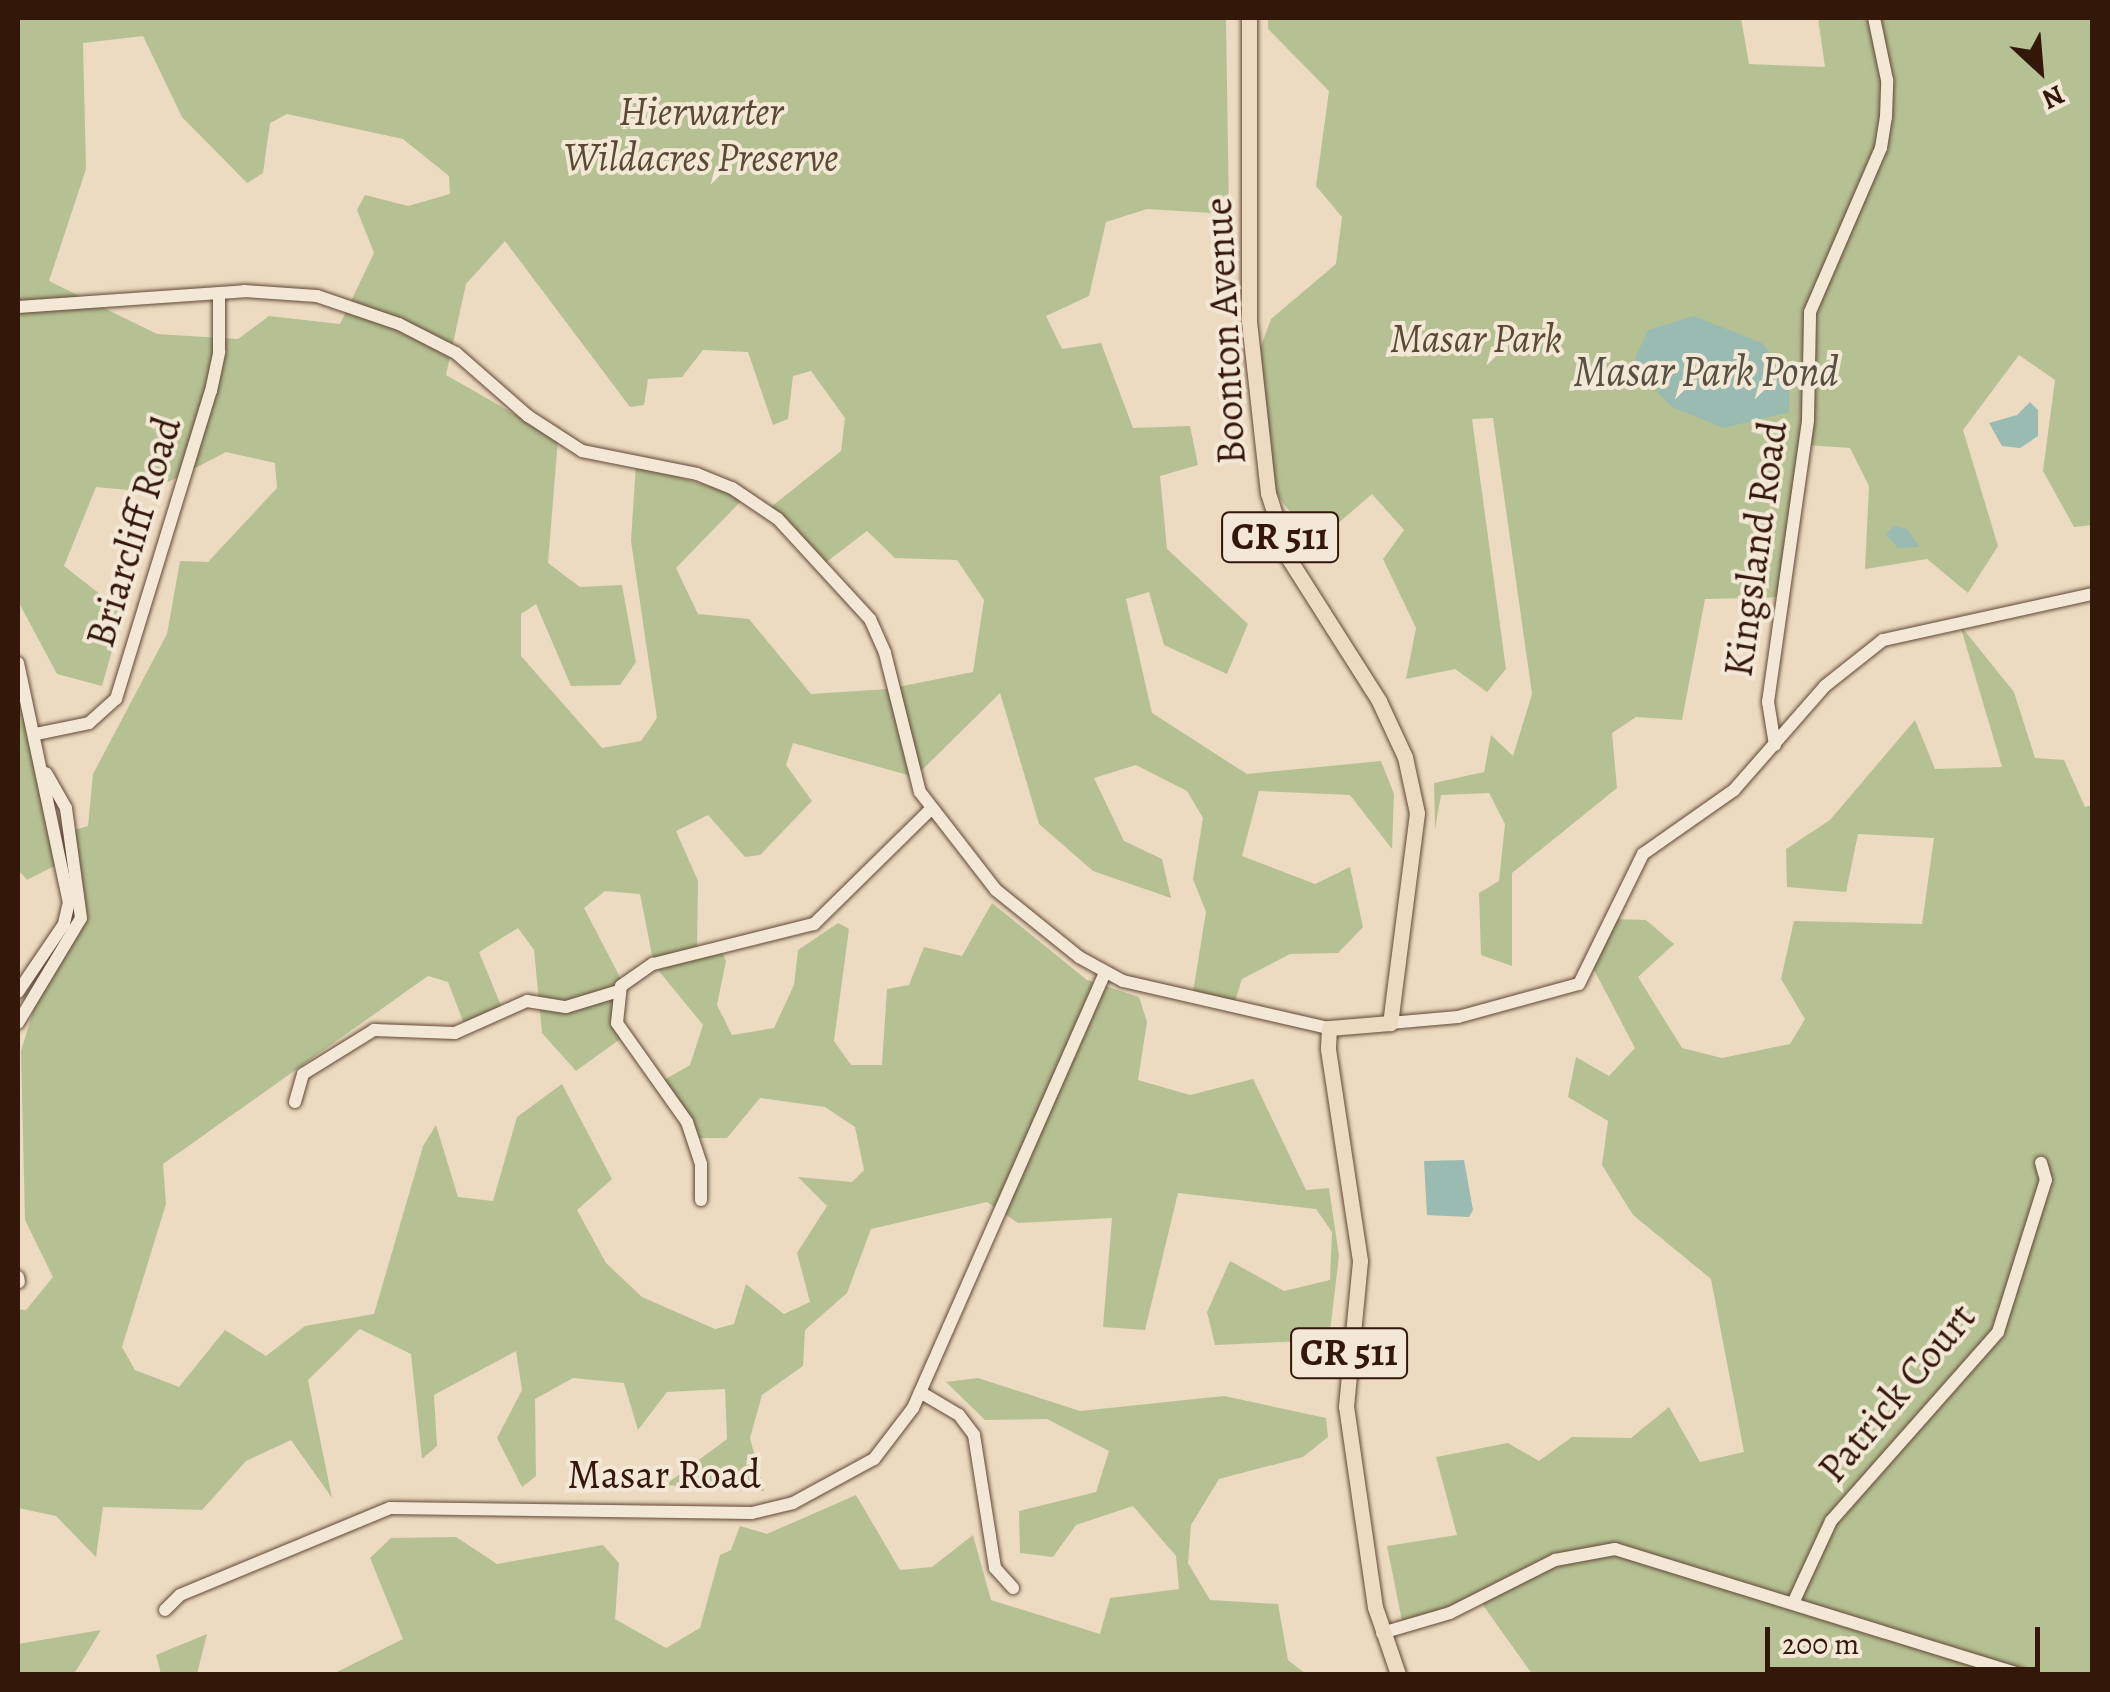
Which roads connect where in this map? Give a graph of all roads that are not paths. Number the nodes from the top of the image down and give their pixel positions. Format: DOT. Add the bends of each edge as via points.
graph roads {
  1 [pos="1248,18"];
  2 [pos="1874,18"];
  3 [pos="219,293"];
  4 [pos="18,306"];
  5 [pos="2092,594"];
  6 [pos="18,664"];
  7 [pos="36,734"];
  8 [pos="1775,744"];
  9 [pos="930,810"];
  10 [pos="1105,973"];
  11 [pos="619,991"];
  12 [pos="22,993"];
  13 [pos="1390,1022"];
  14 [pos="18,1023"];
  15 [pos="1329,1028"];
  16 [pos="295,1102"];
  17 [pos="2041,1164"];
  18 [pos="700,1200"];
  19 [pos="920,1392"];
  20 [pos="1013,1588"];
  21 [pos="1794,1602"];
  22 [pos="165,1610"];
  23 [pos="1382,1633"];
  24 [pos="1398,1674"];
  25 [pos="2019,1674"];
  1 -- 13 [label="main road, Boonton Avenue / CR 511" via="1249,321 1268,492 1288,559 1379,702 1415,794 1416,832"];
  2 -- 8 [label="street, Kingsland Road" via="1887,80 1886,118 1880,148 1810,312 1808,420 1768,702"];
  3 -- 4 [label="street"];
  3 -- 7 [label="street, Briarcliff Road" via="211,391 116,699 89,723"];
  3 -- 9 [label="street" via="317,296 399,324 456,353 571,446 715,480 778,519 858,604 878,636 913,774"];
  5 -- 8 [label="street" via="1883,640 1825,686"];
  6 -- 7 [label="street"];
  7 -- 12 [label="street" via="45,771 66,808 82,918"];
  8 -- 13 [label="street" via="1734,790 1642,854 1578,984 1458,1017"];
  9 -- 10 [label="street" via="996,890"];
  9 -- 11 [label="street" via="814,924 654,964 629,976"];
  10 -- 15 [label="street"];
  10 -- 19 [label="street, Masar Road"];
  11 -- 16 [label="street" via="566,1007 527,1001 454,1033 374,1030 303,1074"];
  11 -- 18 [label="street" via="622,1035 694,1140"];
  12 -- 14 [label="street"];
  13 -- 15 [label="main road"];
  15 -- 23 [label="main road, CR 511" via="1360,1261 1346,1406"];
  17 -- 21 [label="street, Patrick Court" via="2046,1180 1998,1332 1831,1521"];
  19 -- 20 [label="street" via="959,1415 974,1435 995,1568"];
  19 -- 22 [label="street, Masar Road" via="904,1426 874,1459 774,1510 390,1508 180,1596"];
  21 -- 23 [label="street" via="1646,1554 1594,1550 1555,1560 1450,1613"];
  21 -- 25 [label="street"];
  23 -- 24 [label="main road, CR 511"];
}
